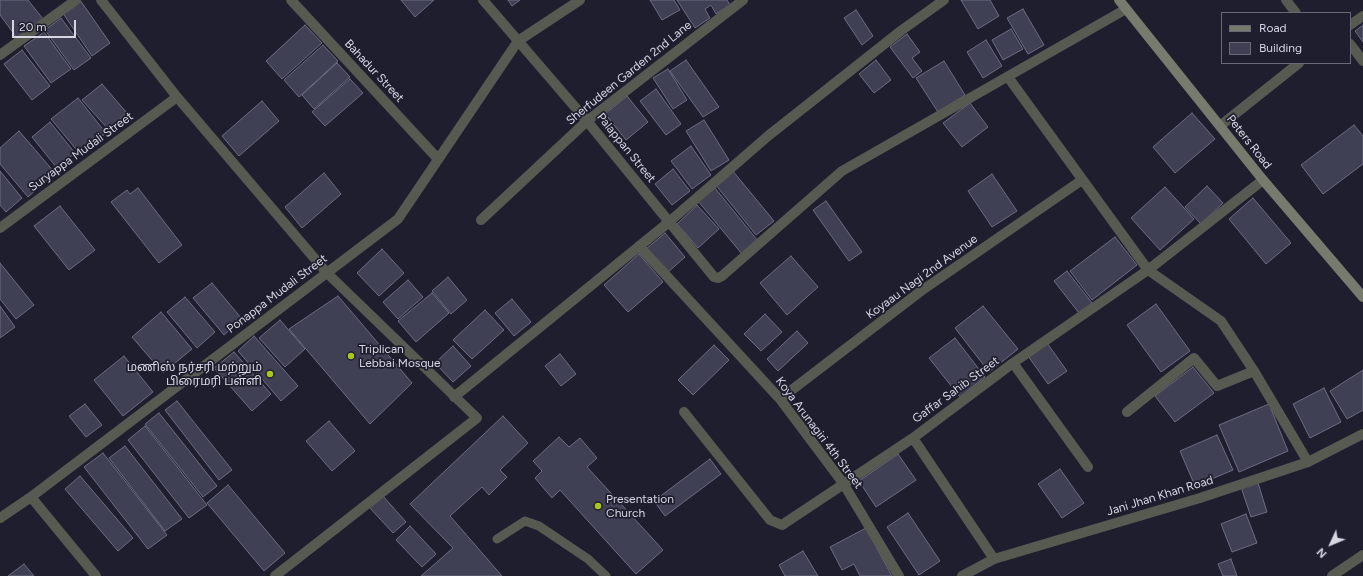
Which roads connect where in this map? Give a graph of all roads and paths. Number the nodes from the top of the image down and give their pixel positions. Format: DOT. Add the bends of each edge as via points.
graph roads {
  1 [pos="76,0"];
  2 [pos="101,0"];
  3 [pos="291,0"];
  4 [pos="483,0"];
  5 [pos="580,0"];
  6 [pos="743,0"];
  7 [pos="944,0"];
  8 [pos="1119,0"];
  9 [pos="1286,0"];
  10 [pos="1126,9"];
  11 [pos="1295,12"];
  12 [pos="1363,16"];
  13 [pos="1351,24"];
  14 [pos="518,42"];
  15 [pos="1351,45"];
  16 [pos="0,55"];
  17 [pos="1363,61"];
  18 [pos="1298,64"];
  19 [pos="1008,77"];
  20 [pos="176,97"];
  21 [pos="587,121"];
  22 [pos="1220,126"];
  23 [pos="438,159"];
  24 [pos="1082,180"];
  25 [pos="1263,180"];
  26 [pos="481,220"];
  27 [pos="669,222"];
  28 [pos="0,228"];
  29 [pos="639,246"];
  30 [pos="1148,270"];
  31 [pos="327,273"];
  32 [pos="1363,297"];
  33 [pos="1013,364"];
  34 [pos="1254,371"];
  35 [pos="454,397"];
  36 [pos="780,399"];
  37 [pos="684,412"];
  38 [pos="1127,412"];
  39 [pos="1363,434"];
  40 [pos="913,438"];
  41 [pos="1308,462"];
  42 [pos="1088,467"];
  43 [pos="843,483"];
  44 [pos="31,497"];
  45 [pos="0,518"];
  46 [pos="497,539"];
  47 [pos="1363,555"];
  48 [pos="994,559"];
  49 [pos="96,576"];
  50 [pos="275,576"];
  51 [pos="606,576"];
  52 [pos="899,576"];
  53 [pos="962,576"];
  54 [pos="1332,576"];
  1 -- 16 [label="street"];
  2 -- 20 [label="street"];
  3 -- 23 [label="street, Bahadur Street"];
  4 -- 14 [label="street, Palappan Street"];
  5 -- 14 [label="street"];
  6 -- 21 [label="street, Sherfudeen Garden 2nd Lane"];
  7 -- 27 [label="street" via="768,136"];
  8 -- 10 [label="main road, Peters Road"];
  9 -- 11 [label="street"];
  10 -- 19 [label="street"];
  10 -- 22 [label="main road, Peters Road"];
  12 -- 13 [label="street"];
  14 -- 21 [label="street, Palappan Street"];
  14 -- 23 [label="street, Ponappa Mudali Street"];
  15 -- 17 [label="street"];
  18 -- 22 [label="street"];
  19 -- 24 [label="street"];
  19 -- 27 [label="street, Palappan Street" via="842,171 718,278 714,277"];
  20 -- 28 [label="street, Suryappa Mudali Street"];
  20 -- 31 [label="street"];
  21 -- 26 [label="street, Sherfudeen Garden 2nd Lane"];
  21 -- 27 [label="street, Palappan Street"];
  22 -- 25 [label="main road, Peters Road"];
  23 -- 31 [label="street, Ponappa Mudali Street" via="398,219"];
  24 -- 30 [label="street"];
  24 -- 36 [label="street, Koyaau Nagi 2nd Avenue" via="920,291"];
  25 -- 30 [label="street, Gaffar Sahib Street"];
  25 -- 32 [label="main road, Peters Road"];
  27 -- 29 [label="street"];
  29 -- 35 [label="street"];
  29 -- 36 [label="street, Koya Arunagiri 4th Street"];
  30 -- 33 [label="street, Gaffar Sahib Street"];
  30 -- 34 [label="street" via="1221,321"];
  31 -- 35 [label="street"];
  31 -- 44 [label="street, Ponappa Mudali Street"];
  33 -- 40 [label="street, Gaffar Sahib Street"];
  33 -- 42 [label="street"];
  34 -- 38 [label="street" via="1218,386 1194,358"];
  34 -- 41 [label="street"];
  35 -- 50 [label="street" via="477,418"];
  36 -- 43 [label="street, Koya Arunagiri 4th Street"];
  37 -- 43 [label="street, Gaffar Sahib Street" via="770,520 782,525"];
  39 -- 41 [label="street, Jani Jhan Khan Road"];
  40 -- 43 [label="street, Gaffar Sahib Street"];
  40 -- 48 [label="street"];
  41 -- 48 [label="street, Jani Jhan Khan Road" via="1200,498"];
  43 -- 52 [label="street, Koya Arunagiri 4th Street"];
  44 -- 45 [label="street, Ponappa Mudali Street"];
  44 -- 49 [label="street"];
  46 -- 51 [label="lane" via="525,521 539,526 588,559"];
  47 -- 54 [label="street"];
  48 -- 53 [label="street, Jani Jhan Khan Road"];
}
